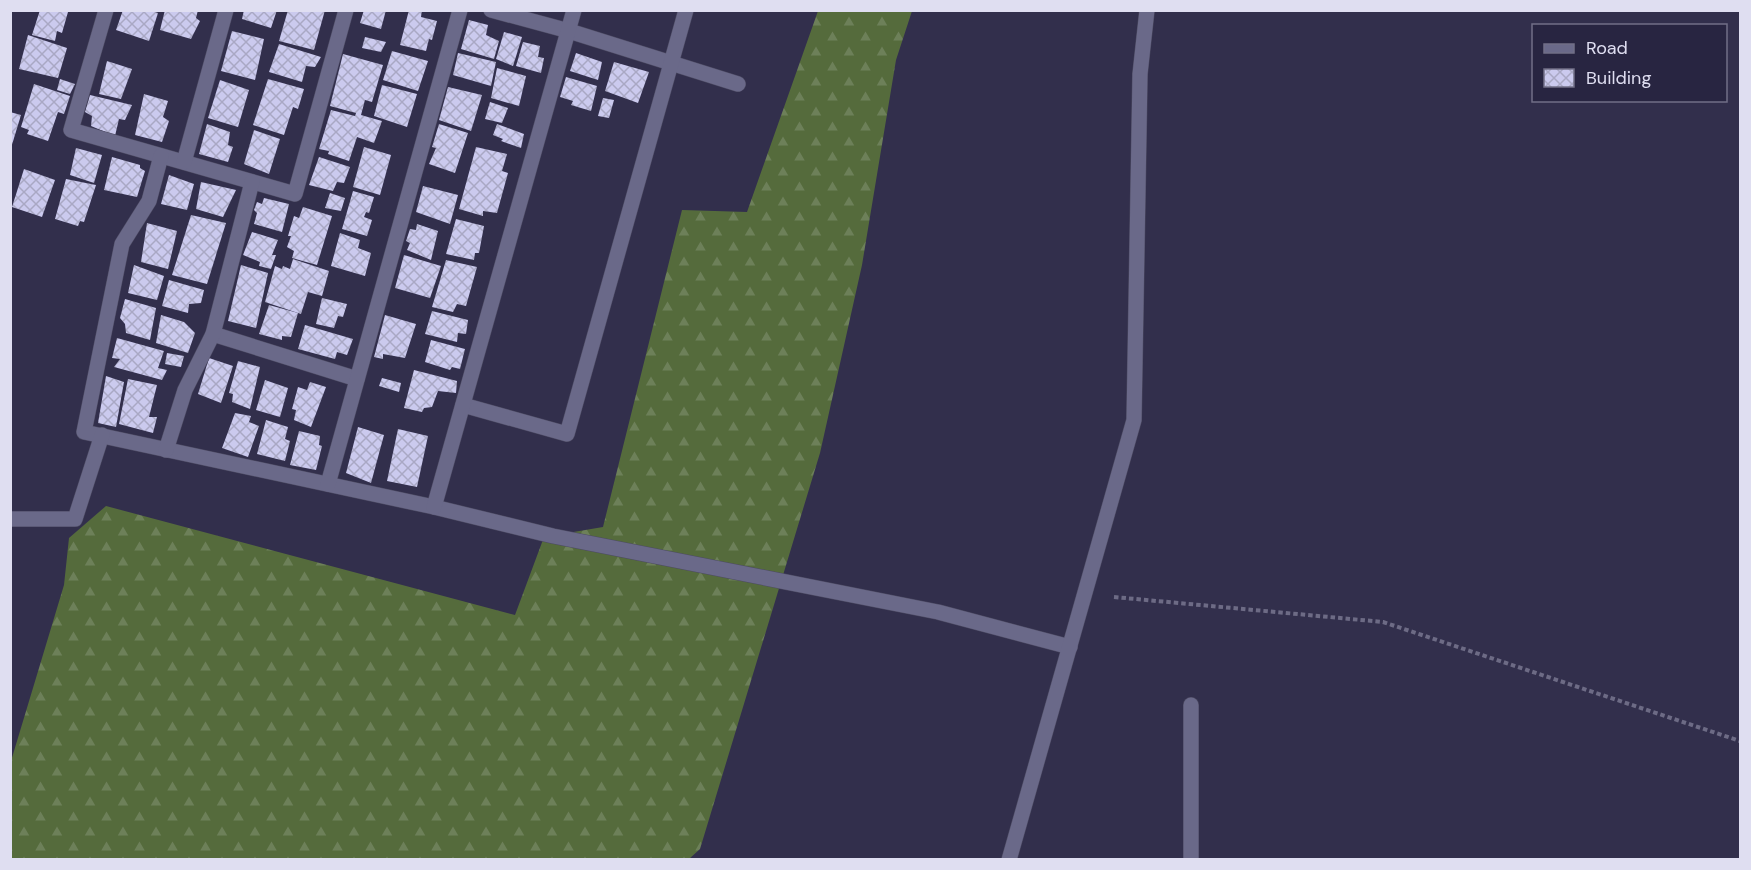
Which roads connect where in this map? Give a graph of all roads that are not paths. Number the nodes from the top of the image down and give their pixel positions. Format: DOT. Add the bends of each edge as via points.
graph roads {
  1 [pos="106,10"];
  2 [pos="226,10"];
  3 [pos="346,10"];
  4 [pos="460,10"];
  5 [pos="491,10"];
  6 [pos="574,10"];
  7 [pos="686,10"];
  8 [pos="1147,10"];
  9 [pos="569,31"];
  10 [pos="671,62"];
  11 [pos="738,84"];
  12 [pos="161,156"];
  13 [pos="184,162"];
  14 [pos="252,182"];
  15 [pos="213,334"];
  16 [pos="357,379"];
  17 [pos="463,405"];
  18 [pos="102,435"];
  19 [pos="166,450"];
  20 [pos="328,484"];
  21 [pos="434,507"];
  22 [pos="10,519"];
  23 [pos="1070,647"];
  24 [pos="1191,705"];
  25 [pos="1009,860"];
  26 [pos="1191,860"];
  1 -- 12 [label="street" via="71,130"];
  2 -- 13 [label="street"];
  3 -- 14 [label="street" via="295,194"];
  4 -- 16 [label="street"];
  5 -- 9 [label="street"];
  6 -- 9 [label="street"];
  7 -- 10 [label="street"];
  8 -- 23 [label="street" via="1140,74 1134,420"];
  9 -- 10 [label="street"];
  9 -- 17 [label="street"];
  10 -- 11 [label="street"];
  10 -- 17 [label="street" via="567,434"];
  12 -- 13 [label="street"];
  12 -- 18 [label="street" via="149,201 122,244 84,432"];
  13 -- 14 [label="street"];
  14 -- 15 [label="street"];
  15 -- 16 [label="street"];
  15 -- 19 [label="street" via="185,390"];
  16 -- 20 [label="street"];
  17 -- 21 [label="street"];
  18 -- 19 [label="street"];
  18 -- 22 [label="street" via="75,519"];
  19 -- 20 [label="street"];
  20 -- 21 [label="street"];
  21 -- 23 [label="street" via="554,536 938,612"];
  23 -- 25 [label="street"];
  24 -- 26 [label="street"];
}
